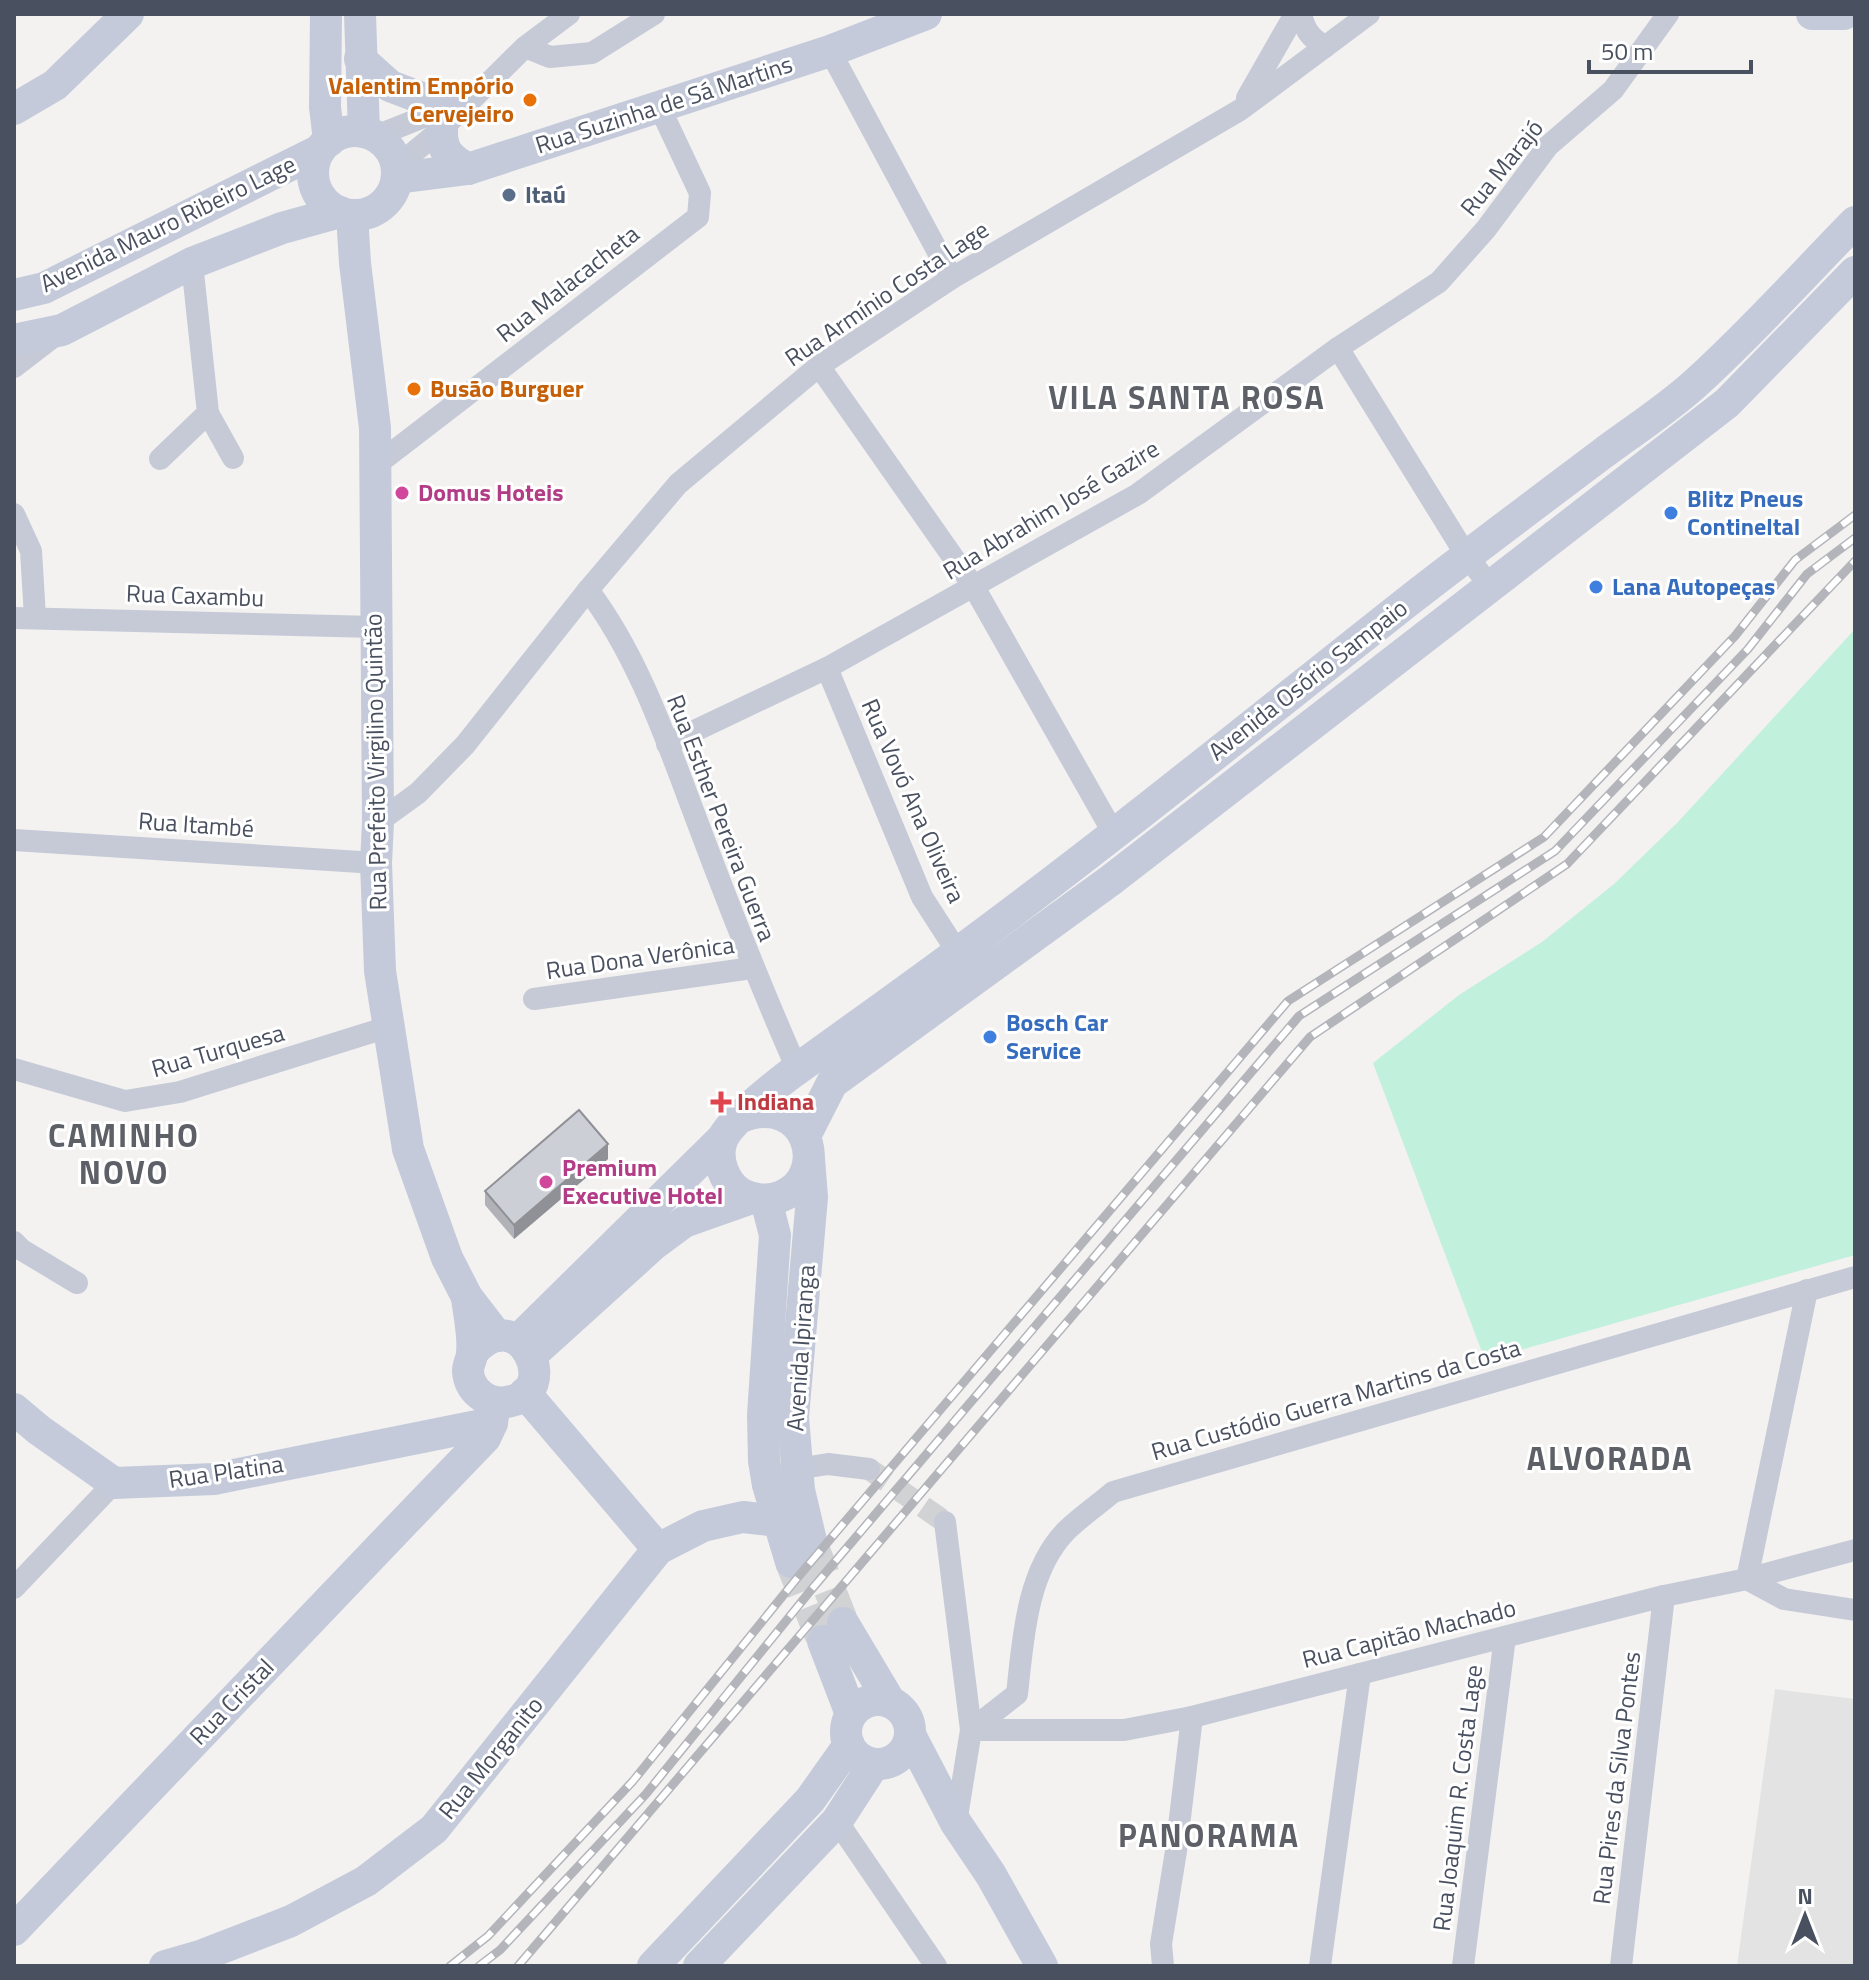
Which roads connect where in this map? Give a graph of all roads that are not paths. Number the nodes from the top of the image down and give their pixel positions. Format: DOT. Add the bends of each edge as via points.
graph roads {
  1 [pos="128,14"];
  2 [pos="326,14"];
  3 [pos="360,14"];
  4 [pos="569,14"];
  5 [pos="654,14"];
  6 [pos="926,14"];
  7 [pos="1298,14"];
  8 [pos="1369,14"];
  9 [pos="1668,14"];
  10 [pos="1812,14"];
  11 [pos="1844,14"];
  12 [pos="525,47"];
  13 [pos="1325,47"];
  14 [pos="830,51"];
  15 [pos="360,59"];
  16 [pos="660,108"];
  17 [pos="14,109"];
  18 [pos="1240,110"];
  19 [pos="455,111"];
  20 [pos="370,134"];
  21 [pos="324,146"];
  22 [pos="468,169"];
  23 [pos="397,172"];
  24 [pos="346,213"];
  25 [pos="1855,222"];
  26 [pos="192,263"];
  27 [pos="1855,272"];
  28 [pos="952,278"];
  29 [pos="1439,282"];
  30 [pos="14,295"];
  31 [pos="62,330"];
  32 [pos="14,340"];
  33 [pos="1338,348"];
  34 [pos="819,366"];
  35 [pos="14,367"];
  36 [pos="208,413"];
  37 [pos="233,458"];
  38 [pos="160,459"];
  39 [pos="376,465"];
  40 [pos="14,514"];
  41 [pos="1466,555"];
  42 [pos="1490,586"];
  43 [pos="974,587"];
  44 [pos="588,590"];
  45 [pos="25,617"];
  46 [pos="375,627"];
  47 [pos="827,668"];
  48 [pos="667,744"];
  49 [pos="378,822"];
  50 [pos="1114,834"];
  51 [pos="14,840"];
  52 [pos="376,863"];
  53 [pos="1111,880"];
  54 [pos="958,953"];
  55 [pos="752,968"];
  56 [pos="534,999"];
  57 [pos="388,1027"];
  58 [pos="14,1069"];
  59 [pos="797,1069"];
  60 [pos="732,1128"];
  61 [pos="807,1143"];
  62 [pos="759,1199"];
  63 [pos="14,1242"];
  64 [pos="1855,1277"];
  65 [pos="77,1283"];
  66 [pos="1807,1290"];
  67 [pos="498,1353"];
  68 [pos="504,1406"];
  69 [pos="14,1409"];
  70 [pos="460,1431"];
  71 [pos="797,1469"];
  72 [pos="869,1469"];
  73 [pos="449,1472"];
  74 [pos="114,1483"];
  75 [pos="779,1521"];
  76 [pos="945,1522"];
  77 [pos="658,1549"];
  78 [pos="1855,1550"];
  79 [pos="1747,1579"];
  80 [pos="14,1588"];
  81 [pos="1664,1596"];
  82 [pos="1855,1610"];
  83 [pos="1505,1637"];
  84 [pos="1360,1674"];
  85 [pos="890,1702"];
  86 [pos="1192,1717"];
  87 [pos="971,1730"];
  88 [pos="910,1735"];
  89 [pos="865,1747"];
  90 [pos="829,1774"];
  91 [pos="837,1821"];
  92 [pos="956,1823"];
  93 [pos="14,1930"];
  94 [pos="165,1966"];
  95 [pos="653,1966"];
  96 [pos="699,1966"];
  97 [pos="936,1966"];
  98 [pos="1042,1966"];
  99 [pos="1163,1966"];
  100 [pos="1320,1966"];
  101 [pos="1463,1966"];
  102 [pos="1621,1966"];
  1 -- 17 [label="street" via="55,85"];
  2 -- 21 [label="street"];
  3 -- 15 [label="street"];
  4 -- 12 [label="street"];
  5 -- 12 [label="street" via="592,53 550,57"];
  6 -- 14 [label="street, Rua Suzinha de Sá Martins"];
  7 -- 13 [label="street, Rua Armínio Costa Lage" via="1310,37"];
  7 -- 18 [label="street, Rua Armínio Costa Lage"];
  8 -- 13 [label="street, Rua Armínio Costa Lage"];
  9 -- 29 [label="street, Rua Marajó" via="1613,90 1548,146"];
  10 -- 11 [label="street"];
  12 -- 19 [label="street"];
  13 -- 18 [label="street, Rua Armínio Costa Lage"];
  14 -- 16 [label="street, Rua Suzinha de Sá Martins"];
  14 -- 28 [label="street"];
  15 -- 19 [label="street" via="390,86"];
  15 -- 20 [label="street"];
  16 -- 22 [label="street, Rua Suzinha de Sá Martins"];
  16 -- 39 [label="street, Rua Malacacheta" via="700,193 698,217"];
  18 -- 28 [label="street, Rua Armínio Costa Lage"];
  19 -- 20 [label="street"];
  19 -- 22 [label="street" via="441,141 445,153"];
  19 -- 23 [label="street"];
  20 -- 21 [label="street" via="351,131"];
  20 -- 23 [label="street" via="386,144"];
  21 -- 24 [label="street" via="314,164 318,193"];
  21 -- 30 [label="street, Avenida Mauro Ribeiro Lage" via="44,288"];
  22 -- 23 [label="street, Rua Suzinha de Sá Martins"];
  23 -- 24 [label="street" via="386,201 365,214"];
  24 -- 26 [label="street, Avenida Mauro Ribeiro Lage" via="282,228"];
  24 -- 39 [label="street, Rua Prefeito Virgilino Quintão"];
  25 -- 41 [label="street, Avenida Osório Sampaio" via="1696,383"];
  26 -- 31 [label="street, Avenida Mauro Ribeiro Lage"];
  26 -- 36 [label="street"];
  27 -- 42 [label="street, Avenida Osório Sampaio" via="1727,403"];
  28 -- 34 [label="street, Rua Armínio Costa Lage"];
  29 -- 33 [label="street, Rua Abrahim José Gazire"];
  31 -- 32 [label="street, Avenida Mauro Ribeiro Lage"];
  31 -- 35 [label="street"];
  33 -- 41 [label="street"];
  33 -- 43 [label="street, Rua Abrahim José Gazire" via="1138,494"];
  34 -- 43 [label="street"];
  34 -- 44 [label="street, Rua Armínio Costa Lage" via="678,484"];
  36 -- 37 [label="street"];
  36 -- 38 [label="street"];
  39 -- 46 [label="street, Rua Prefeito Virgilino Quintão"];
  40 -- 45 [label="street" via="31,551"];
  41 -- 42 [label="street"];
  41 -- 50 [label="street, Avenida Osório Sampaio"];
  42 -- 53 [label="street, Avenida Osório Sampaio"];
  43 -- 47 [label="street, Rua Abrahim José Gazire"];
  43 -- 50 [label="street"];
  44 -- 48 [label="street, Rua Esther Pereira Guerra" via="613,622"];
  44 -- 49 [label="street, Rua Armínio Costa Lage" via="465,745 418,793"];
  45 -- 46 [label="street, Rua Caxambu"];
  46 -- 49 [label="street, Rua Prefeito Virgilino Quintão"];
  47 -- 48 [label="street, Rua Abrahim José Gazire"];
  47 -- 54 [label="street, Rua Vovó Ana Oliveira" via="922,897"];
  48 -- 55 [label="street, Rua Esther Pereira Guerra"];
  49 -- 52 [label="street, Rua Prefeito Virgilino Quintão"];
  50 -- 53 [label="street" via="1121,854"];
  50 -- 54 [label="street, Avenida Osório Sampaio"];
  51 -- 52 [label="street, Rua Itambé"];
  52 -- 57 [label="street, Rua Prefeito Virgilino Quintão"];
  53 -- 61 [label="street, Avenida Osório Sampaio" via="832,1083"];
  54 -- 59 [label="street, Avenida Osório Sampaio"];
  55 -- 56 [label="street, Rua Dona Verônica"];
  55 -- 59 [label="street, Rua Esther Pereira Guerra"];
  57 -- 58 [label="street, Rua Turquesa" via="180,1092 125,1101"];
  57 -- 67 [label="street, Rua Prefeito Virgilino Quintão" via="408,1149 447,1258"];
  59 -- 60 [label="street, Avenida Osório Sampaio"];
  60 -- 61 [label="street" via="755,1111 770,1111 797,1124"];
  60 -- 62 [label="street" via="719,1153 721,1168 738,1192"];
  60 -- 67 [label="street, Avenida Osório Sampaio"];
  61 -- 62 [label="street" via="803,1178 781,1197"];
  61 -- 71 [label="street, Avenida Ipiranga" via="812,1197 793,1417"];
  62 -- 67 [label="street" via="684,1222"];
  62 -- 75 [label="street, Avenida Ipiranga" via="775,1235 763,1415 764,1461"];
  63 -- 65 [label="street"];
  64 -- 66 [label="street, Rua Custódio Guerra Martins da Costa"];
  66 -- 79 [label="street"];
  66 -- 87 [label="street, Rua Custódio Guerra Martins da Costa" via="1113,1492 1065,1532 1042,1564 1024,1632 1017,1694"];
  67 -- 68 [label="street" via="480,1395"];
  67 -- 68 [label="street" via="534,1375"];
  67 -- 70 [label="street"];
  68 -- 70 [label="street, Rua Platina"];
  68 -- 73 [label="street, Rua Cristal" via="485,1438"];
  68 -- 77 [label="street"];
  69 -- 74 [label="street"];
  70 -- 73 [label="street, Rua Cristal"];
  70 -- 74 [label="street, Rua Platina" via="214,1479"];
  71 -- 72 [label="street" via="828,1464"];
  71 -- 75 [label="street, Avenida Ipiranga" via="802,1554"];
  73 -- 93 [label="street, Rua Cristal"];
  74 -- 80 [label="street"];
  75 -- 77 [label="street, Rua Morganito" via="743,1517 703,1526"];
  76 -- 87 [label="street"];
  77 -- 94 [label="street, Rua Morganito" via="434,1829 366,1881 291,1921"];
  78 -- 79 [label="street, Rua Capitão Machado"];
  79 -- 81 [label="street, Rua Capitão Machado"];
  79 -- 82 [label="street" via="1784,1599"];
  81 -- 83 [label="street, Rua Capitão Machado"];
  81 -- 102 [label="street, Rua Pires da Silva Pontes"];
  83 -- 84 [label="street, Rua Capitão Machado"];
  83 -- 101 [label="street, Rua Joaquim R. Costa Lage"];
  84 -- 86 [label="street, Rua Capitão Machado"];
  84 -- 100 [label="street"];
  85 -- 88 [label="street" via="906,1715"];
  85 -- 89 [label="street" via="869,1702"];
  85 -- 89 [label="street" via="833,1632"];
  86 -- 87 [label="street, Rua Capitão Machado" via="1124,1730"];
  86 -- 99 [label="street" via="1161,1944"];
  87 -- 92 [label="street"];
  88 -- 89 [label="street" via="903,1753"];
  88 -- 92 [label="street"];
  89 -- 90 [label="street"];
  89 -- 91 [label="street"];
  89 -- 92 [label="street"];
  90 -- 91 [label="street"];
  90 -- 95 [label="street"];
  91 -- 96 [label="street"];
  91 -- 97 [label="street"];
  92 -- 98 [label="street"];
}
